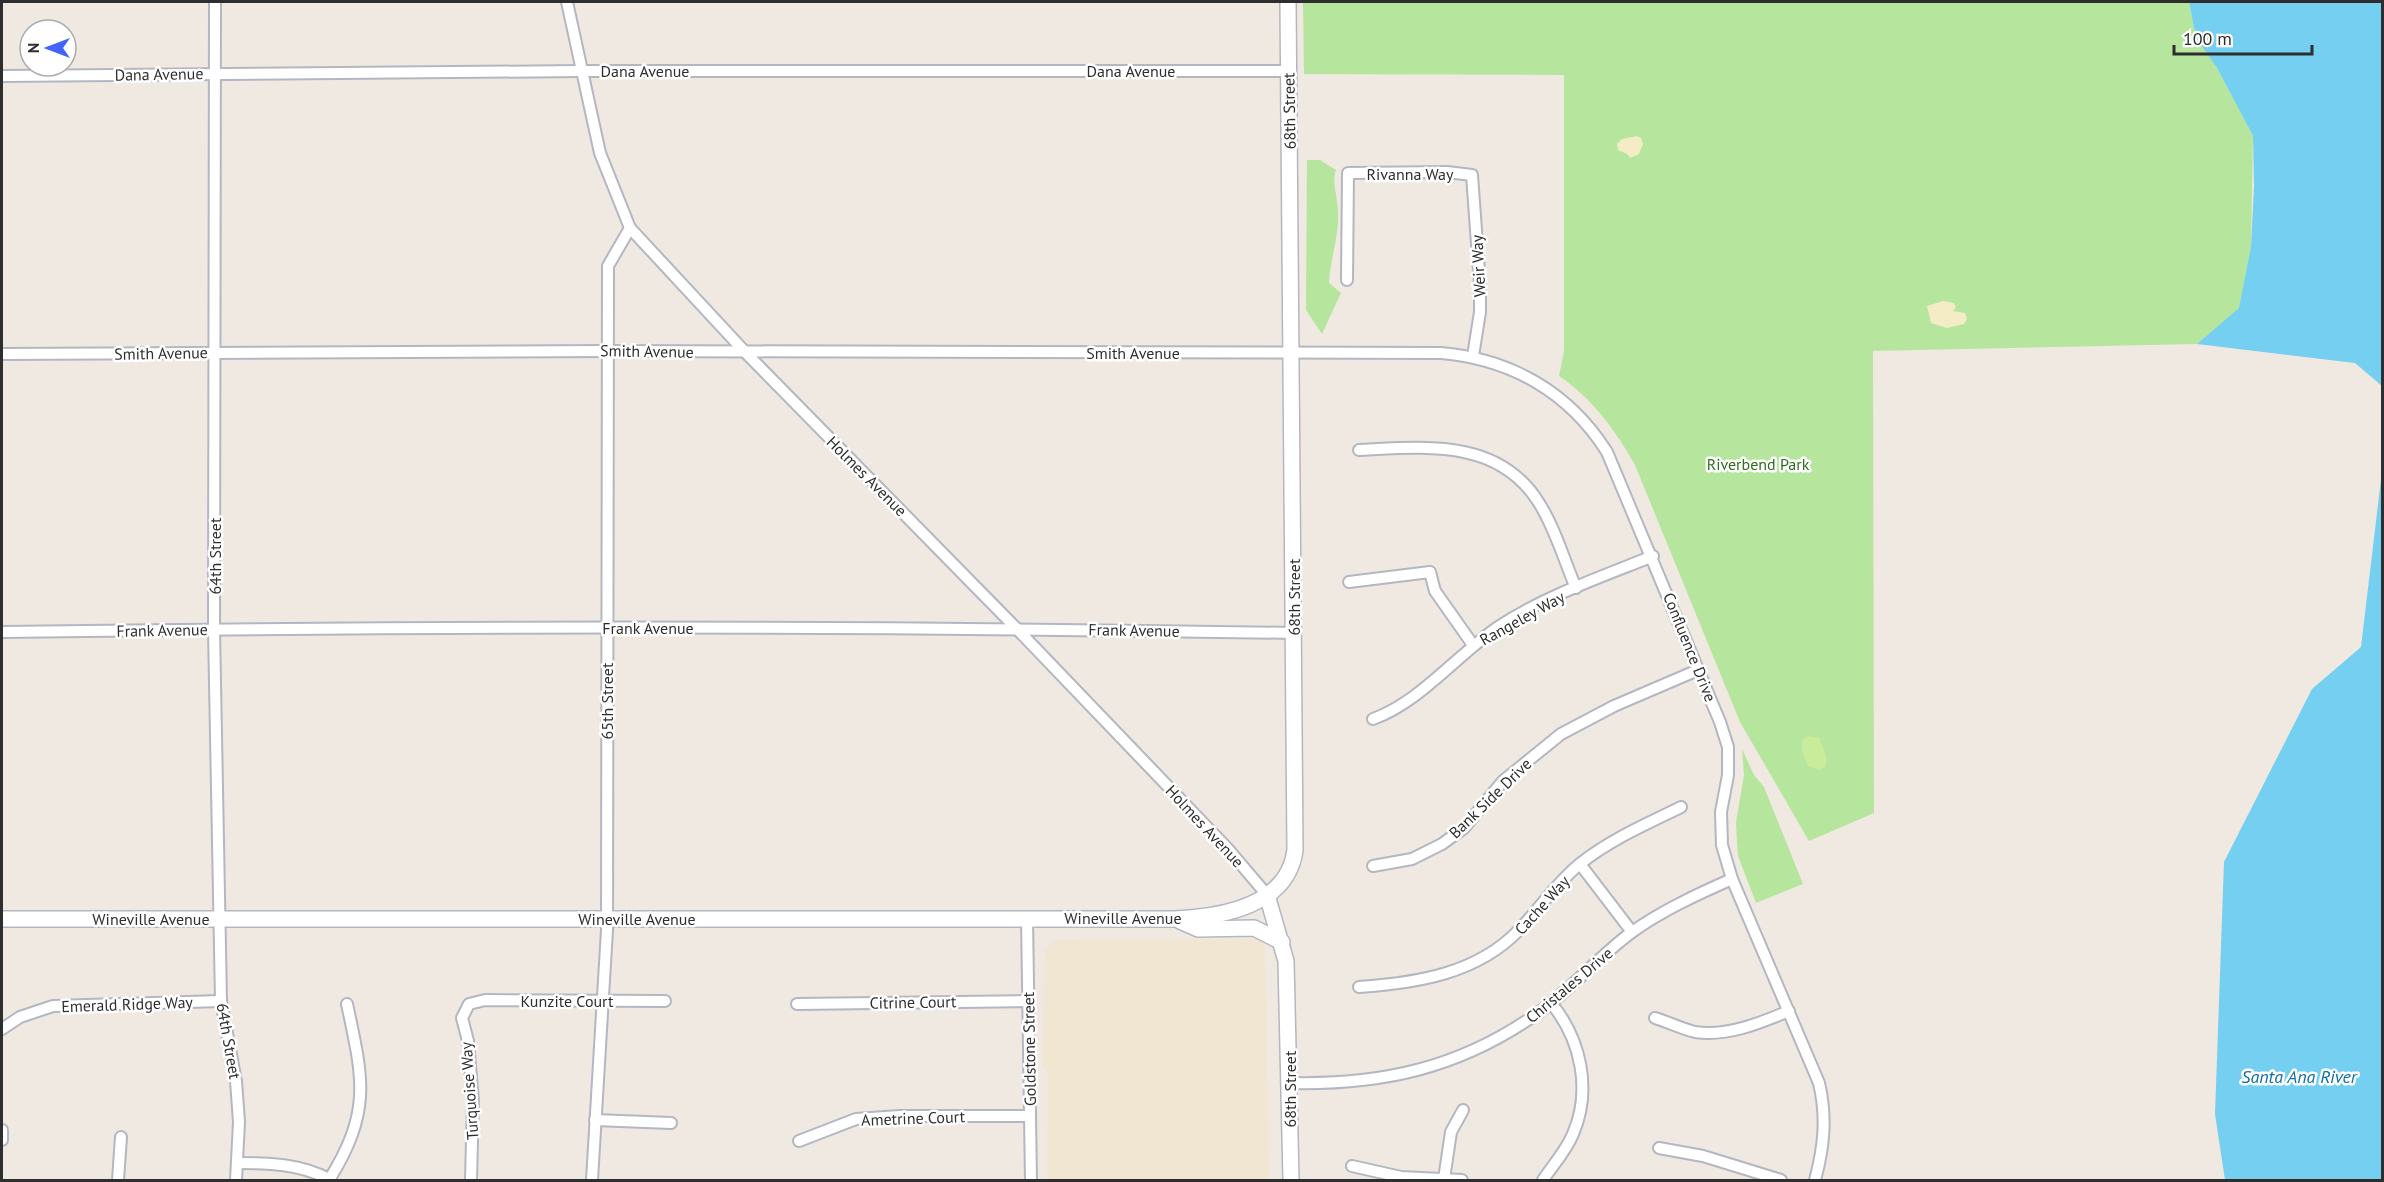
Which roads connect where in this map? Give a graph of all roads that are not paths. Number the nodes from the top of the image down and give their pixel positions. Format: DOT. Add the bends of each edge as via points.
graph roads {
  1 [pos="215,2"];
  2 [pos="567,2"];
  3 [pos="1288,2"];
  4 [pos="581,71"];
  5 [pos="1289,71"];
  6 [pos="216,74"];
  7 [pos="2,76"];
  8 [pos="1472,176"];
  9 [pos="630,228"];
  10 [pos="1347,280"];
  11 [pos="606,351"];
  12 [pos="216,352"];
  13 [pos="746,353"];
  14 [pos="1293,353"];
  15 [pos="2,354"];
  16 [pos="1473,356"];
  17 [pos="1359,450"];
  18 [pos="1653,556"];
  19 [pos="1349,582"];
  20 [pos="1576,588"];
  21 [pos="607,628"];
  22 [pos="214,629"];
  23 [pos="1017,629"];
  24 [pos="2,633"];
  25 [pos="1294,633"];
  26 [pos="1473,645"];
  27 [pos="1698,670"];
  28 [pos="1373,719"];
  29 [pos="1681,807"];
  30 [pos="1580,864"];
  31 [pos="1373,866"];
  32 [pos="1732,879"];
  33 [pos="1267,895"];
  34 [pos="1027,917"];
  35 [pos="2,919"];
  36 [pos="1175,919"];
  37 [pos="220,920"];
  38 [pos="607,920"];
  39 [pos="1632,932"];
  40 [pos="1282,942"];
  41 [pos="1359,987"];
  42 [pos="221,1001"];
  43 [pos="603,1001"];
  44 [pos="665,1001"];
  45 [pos="1028,1001"];
  46 [pos="1551,1003"];
  47 [pos="347,1004"];
  48 [pos="469,1004"];
  49 [pos="797,1004"];
  50 [pos="1789,1011"];
  51 [pos="1655,1018"];
  52 [pos="2,1029"];
  53 [pos="1290,1083"];
  54 [pos="1463,1110"];
  55 [pos="1030,1116"];
  56 [pos="595,1120"];
  57 [pos="671,1123"];
  58 [pos="2,1130"];
  59 [pos="122,1137"];
  60 [pos="2,1140"];
  61 [pos="799,1141"];
  62 [pos="1659,1148"];
  63 [pos="238,1163"];
  64 [pos="1352,1166"];
  65 [pos="1444,1179"];
  66 [pos="118,1180"];
  67 [pos="236,1180"];
  68 [pos="330,1180"];
  69 [pos="471,1180"];
  70 [pos="592,1180"];
  71 [pos="1031,1180"];
  72 [pos="1291,1180"];
  73 [pos="1462,1180"];
  74 [pos="1543,1180"];
  75 [pos="1781,1180"];
  76 [pos="1815,1180"];
  1 -- 6 [label="street, 64th Street"];
  2 -- 4 [label="street, Holmes Avenue"];
  3 -- 5 [label="street, 68th Street"];
  4 -- 5 [label="street, Dana Avenue"];
  4 -- 6 [label="street, Dana Avenue"];
  4 -- 9 [label="street, Holmes Avenue" via="600,153"];
  5 -- 14 [label="street, 68th Street"];
  6 -- 7 [label="street, Dana Avenue"];
  6 -- 12 [label="street, 64th Street"];
  8 -- 10 [label="street, Rivanna Way" via="1447,172 1348,173"];
  8 -- 16 [label="street, Weir Way" via="1480,285"];
  9 -- 11 [label="street, 65th Street" via="608,266"];
  9 -- 13 [label="street, Holmes Avenue"];
  11 -- 12 [label="street, Smith Avenue"];
  11 -- 13 [label="street, Smith Avenue"];
  11 -- 21 [label="street, 65th Street"];
  12 -- 15 [label="street, Smith Avenue"];
  12 -- 22 [label="street, 64th Street"];
  13 -- 14 [label="street, Smith Avenue"];
  13 -- 23 [label="street, Holmes Avenue"];
  14 -- 16 [label="street, Confluence Drive"];
  14 -- 25 [label="street, 68th Street"];
  16 -- 18 [label="street, Confluence Drive" via="1516,371 1545,387 1589,425 1612,460"];
  17 -- 20 [label="street" via="1447,448 1473,453 1503,466 1517,476 1539,503"];
  18 -- 20 [label="street, Rangeley Way"];
  18 -- 27 [label="street, Confluence Drive"];
  19 -- 26 [label="street" via="1430,572 1435,591"];
  20 -- 26 [label="street, Rangeley Way" via="1531,609"];
  21 -- 22 [label="street, Frank Avenue"];
  21 -- 23 [label="street, Frank Avenue"];
  21 -- 38 [label="street, 65th Street"];
  22 -- 24 [label="street, Frank Avenue"];
  22 -- 37 [label="street, 64th Street"];
  23 -- 25 [label="street, Frank Avenue"];
  23 -- 33 [label="street, Holmes Avenue" via="1228,849"];
  25 -- 33 [label="street, 68th Street" via="1295,850 1288,873"];
  26 -- 28 [label="street, Rangeley Way" via="1408,702"];
  27 -- 31 [label="street, Bank Side Drive" via="1561,734 1503,781 1464,828 1412,859"];
  27 -- 32 [label="street, Confluence Drive" via="1728,747 1721,826"];
  29 -- 30 [label="street, Cache Way" via="1622,836"];
  30 -- 39 [label="street"];
  30 -- 41 [label="street, Cache Way" via="1517,933 1483,958 1424,980"];
  32 -- 39 [label="street, Christales Drive" via="1682,902"];
  32 -- 50 [label="street, Confluence Drive"];
  33 -- 36 [label="street, Wineville Avenue" via="1224,915"];
  33 -- 40 [label="street, 68th Street"];
  34 -- 36 [label="street, Wineville Avenue"];
  34 -- 38 [label="street, Wineville Avenue"];
  34 -- 45 [label="street, Goldstone Street"];
  35 -- 37 [label="street, Wineville Avenue"];
  36 -- 40 [label="street" via="1198,929 1254,928"];
  37 -- 38 [label="street, Wineville Avenue"];
  37 -- 42 [label="street, 64th Street"];
  38 -- 43 [label="street, 65th Street"];
  39 -- 46 [label="street, Christales Drive"];
  40 -- 53 [label="street, 68th Street" via="1288,987"];
  42 -- 52 [label="street, Emerald Ridge Way" via="52,1005 20,1017"];
  42 -- 63 [label="street, 64th Street" via="236,1081"];
  43 -- 44 [label="street, Kunzite Court"];
  43 -- 48 [label="street, Kunzite Court" via="476,1000"];
  43 -- 56 [label="street, 65th Street"];
  45 -- 49 [label="street, Citrine Court"];
  45 -- 55 [label="street, Goldstone Street"];
  46 -- 53 [label="street, Christales Drive" via="1496,1040 1417,1072 1359,1082"];
  46 -- 74 [label="street" via="1575,1044 1583,1088 1574,1133"];
  47 -- 68 [label="street" via="360,1067 360,1106 351,1140"];
  48 -- 69 [label="street, Turquoise Way" via="462,1018 473,1101"];
  50 -- 51 [label="street" via="1752,1026 1716,1031 1695,1032"];
  50 -- 76 [label="street, Confluence Drive" via="1824,1104 1823,1150"];
  53 -- 72 [label="street, 68th Street"];
  54 -- 65 [label="street" via="1451,1132"];
  55 -- 61 [label="street, Ametrine Court" via="856,1119"];
  55 -- 71 [label="street, Goldstone Street"];
  56 -- 57 [label="street"];
  56 -- 70 [label="street, 65th Street"];
  58 -- 60 [label="street"];
  59 -- 66 [label="street"];
  62 -- 75 [label="street" via="1703,1156"];
  63 -- 67 [label="street, 64th Street"];
  63 -- 68 [label="street" via="288,1165"];
  64 -- 65 [label="street" via="1401,1177"];
  65 -- 73 [label="street"];
}
